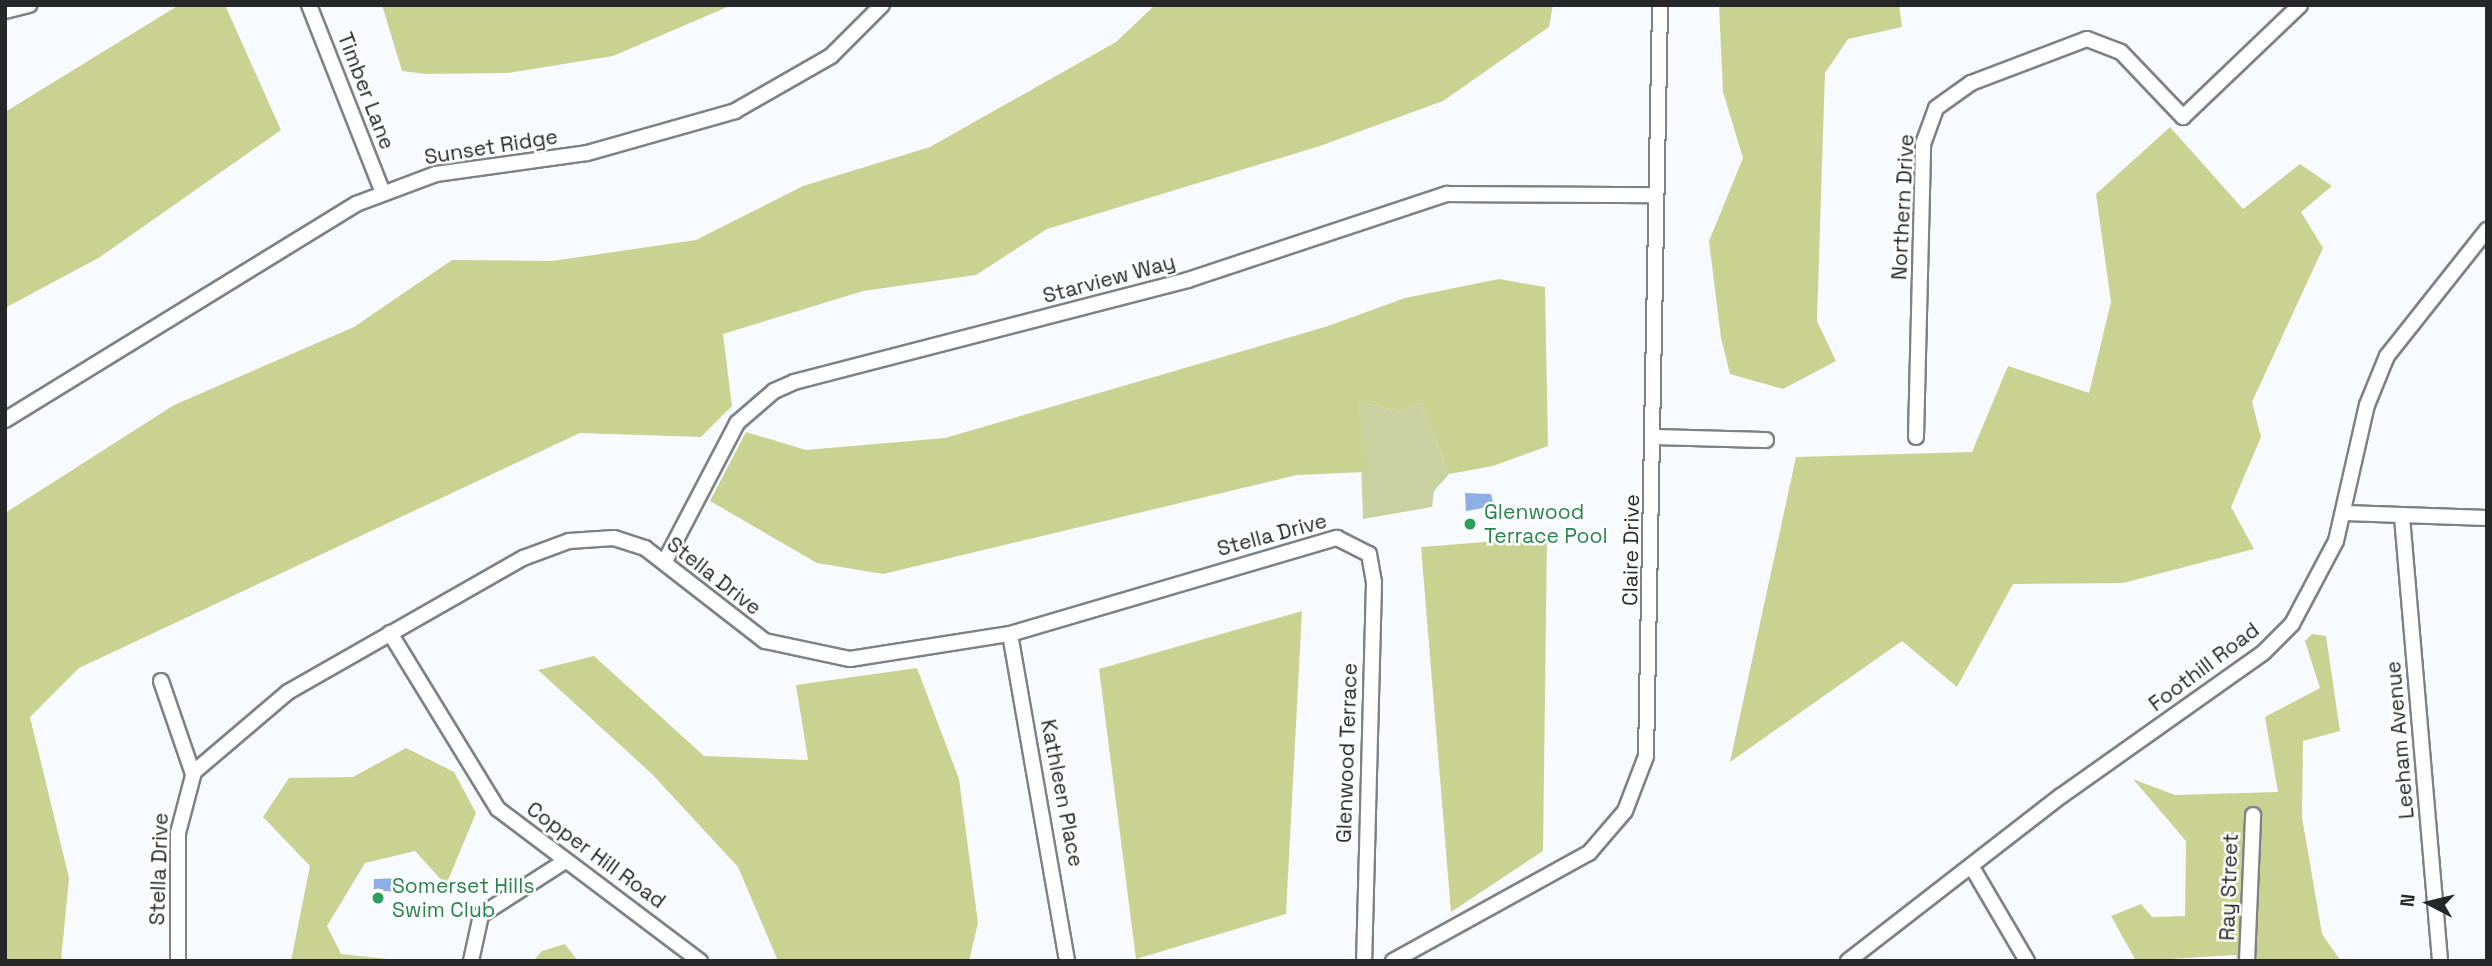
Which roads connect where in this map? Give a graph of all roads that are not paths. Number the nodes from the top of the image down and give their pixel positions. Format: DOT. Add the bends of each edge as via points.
graph roads {
  1 [pos="29,5"];
  2 [pos="309,5"];
  3 [pos="882,5"];
  4 [pos="1660,5"];
  5 [pos="2300,5"];
  6 [pos="5,11"];
  7 [pos="383,192"];
  8 [pos="1655,195"];
  9 [pos="2487,229"];
  10 [pos="5,420"];
  11 [pos="1916,436"];
  12 [pos="1653,437"];
  13 [pos="1766,440"];
  14 [pos="2345,513"];
  15 [pos="2402,517"];
  16 [pos="2487,518"];
  17 [pos="1363,548"];
  18 [pos="664,561"];
  19 [pos="390,633"];
  20 [pos="1010,634"];
  21 [pos="161,681"];
  22 [pos="193,774"];
  23 [pos="2253,815"];
  24 [pos="564,862"];
  25 [pos="1973,869"];
  26 [pos="178,961"];
  27 [pos="471,961"];
  28 [pos="700,961"];
  29 [pos="1067,961"];
  30 [pos="1364,961"];
  31 [pos="1393,961"];
  32 [pos="1848,961"];
  33 [pos="2027,961"];
  34 [pos="2247,961"];
  35 [pos="2440,961"];
  1 -- 6 [label="street"];
  2 -- 7 [label="street, Timber Lane"];
  3 -- 7 [label="street, Sunset Ridge" via="831,56 735,111 646,140 436,174"];
  4 -- 8 [label="street, Claire Drive"];
  5 -- 11 [label="street, Northern Drive" via="2183,117 2121,51 2087,39 1971,83 1936,108 1923,144"];
  7 -- 10 [label="street, Sunset Ridge"];
  8 -- 12 [label="street, Claire Drive"];
  8 -- 18 [label="street, Starview Way" via="1447,194 1188,280 794,382 774,391 737,423"];
  9 -- 14 [label="street, Foothill Road" via="2387,356 2367,405"];
  12 -- 13 [label="street"];
  12 -- 31 [label="street, Claire Drive" via="1649,732 1625,811 1589,853"];
  14 -- 15 [label="street"];
  14 -- 25 [label="street, Foothill Road" via="2310,598 2281,636"];
  15 -- 16 [label="street"];
  15 -- 35 [label="street, Leeham Avenue"];
  17 -- 20 [label="street, Stella Drive" via="1329,538"];
  17 -- 30 [label="street, Glenwood Terrace" via="1374,583"];
  18 -- 19 [label="street, Stella Drive" via="614,538 569,541 523,558"];
  18 -- 20 [label="street, Stella Drive" via="740,625 796,652 871,659"];
  19 -- 22 [label="street, Stella Drive" via="288,692"];
  19 -- 24 [label="street, Copper Hill Road" via="479,786"];
  20 -- 29 [label="street, Kathleen Place"];
  21 -- 22 [label="street"];
  22 -- 26 [label="street, Stella Drive" via="178,833"];
  23 -- 34 [label="street, Ray Street"];
  24 -- 27 [label="street" via="481,915"];
  24 -- 28 [label="street, Copper Hill Road" via="670,933"];
  25 -- 32 [label="street, Foothill Road"];
  25 -- 33 [label="street"];
}
